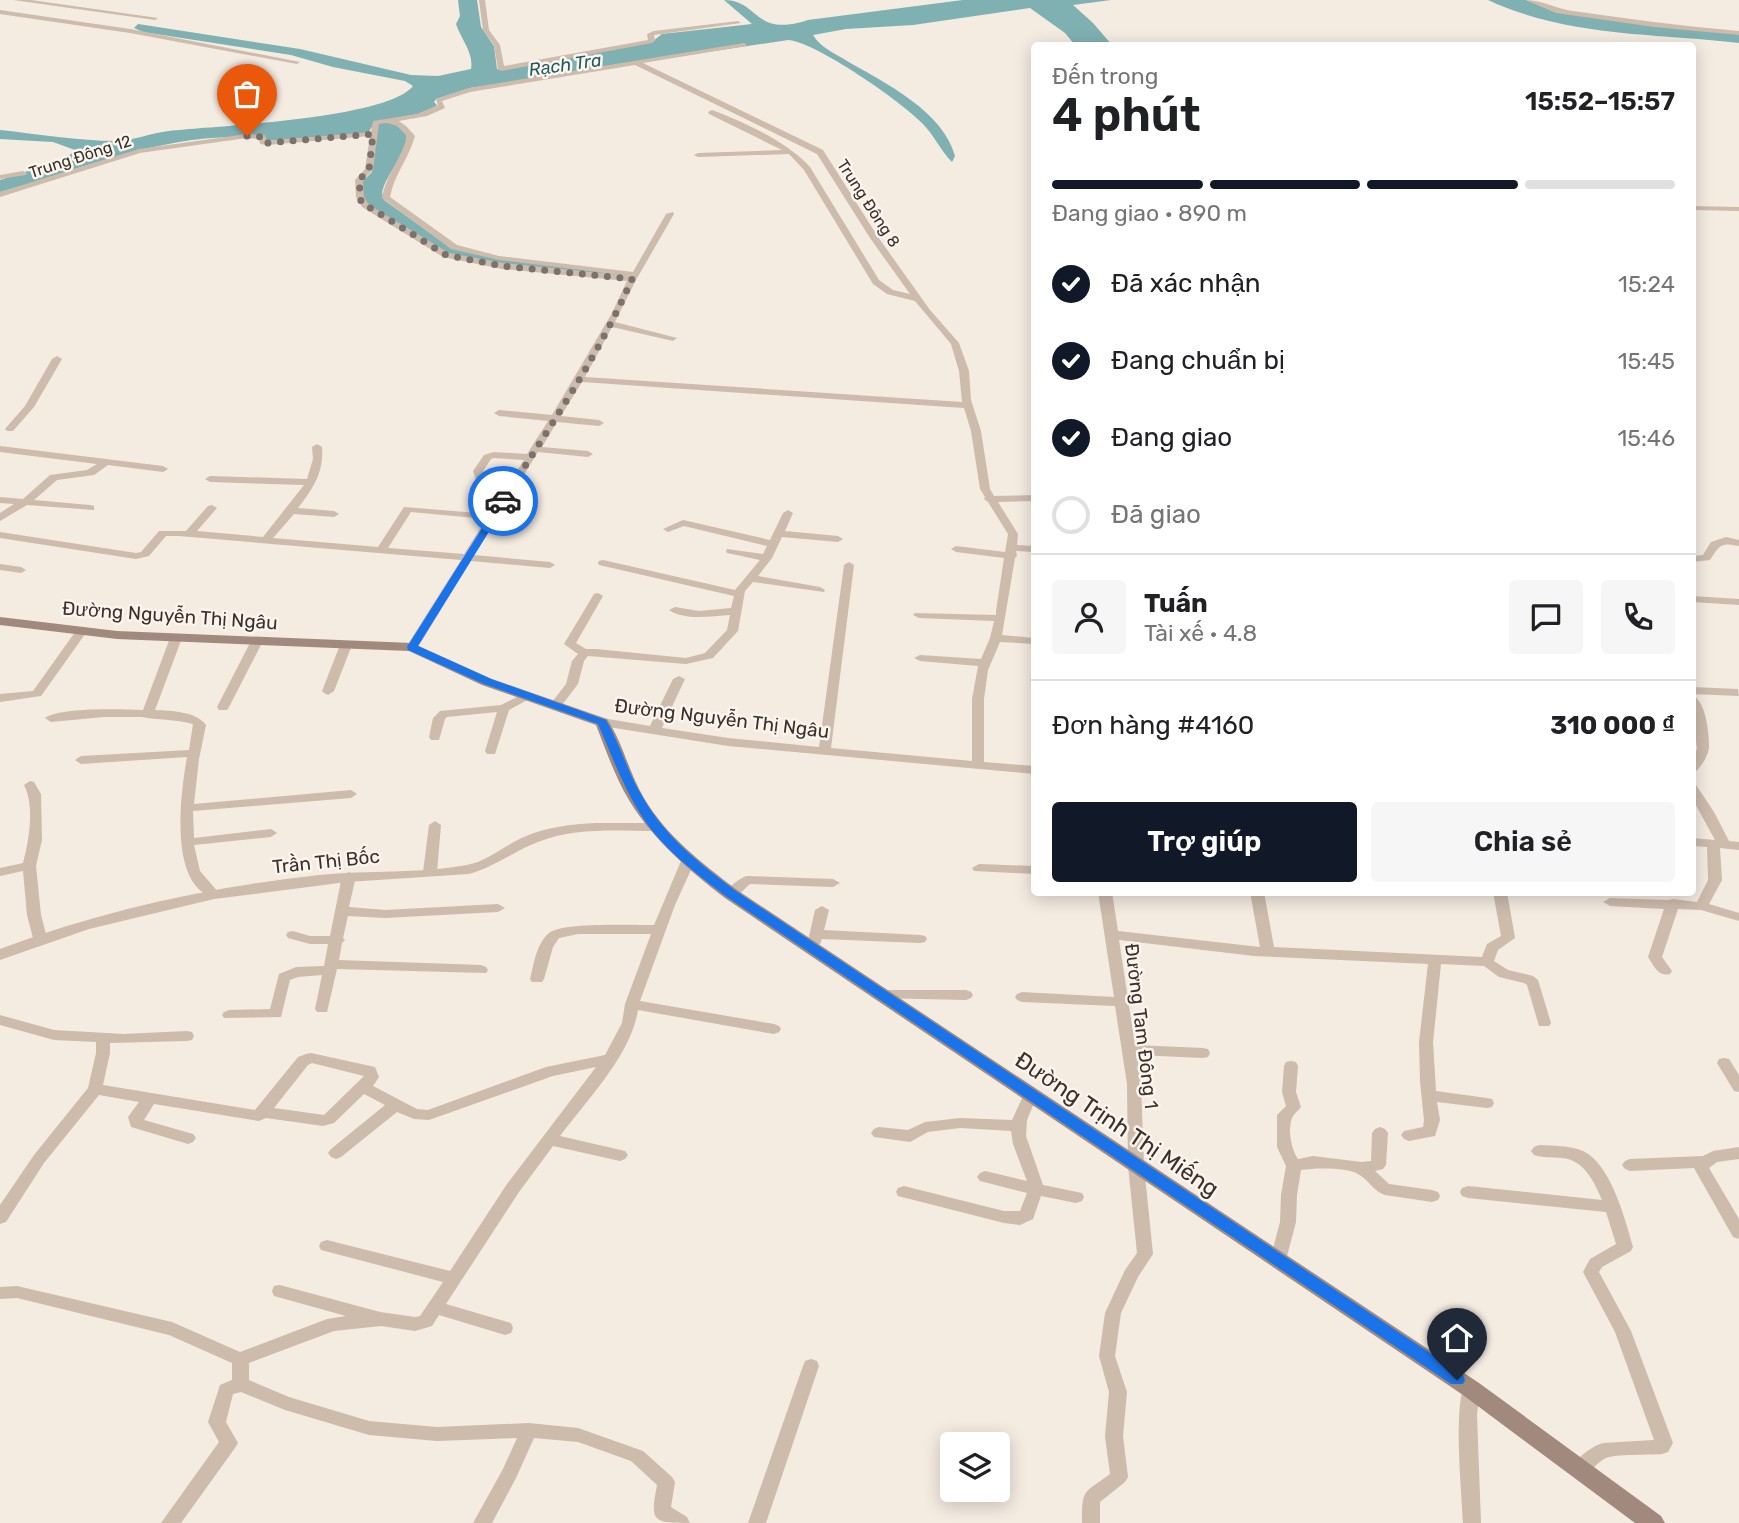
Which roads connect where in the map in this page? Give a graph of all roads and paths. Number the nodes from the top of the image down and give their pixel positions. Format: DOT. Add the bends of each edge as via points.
graph roads {
  1 [pos="16,0"];
  2 [pos="482,0"];
  3 [pos="1529,0"];
  4 [pos="0,12"];
  5 [pos="155,18"];
  6 [pos="738,23"];
  7 [pos="1739,33"];
  8 [pos="744,45"];
  9 [pos="297,62"];
  10 [pos="637,64"];
  11 [pos="712,112"];
  12 [pos="392,120"];
  13 [pos="373,134"];
  14 [pos="790,152"];
  15 [pos="698,155"];
  16 [pos="23,173"];
  17 [pos="0,177"];
  18 [pos="0,195"];
  19 [pos="1696,208"];
  20 [pos="1739,209"];
  21 [pos="670,214"];
  22 [pos="634,277"];
  23 [pos="918,299"];
  24 [pos="610,324"];
  25 [pos="673,338"];
  26 [pos="57,359"];
  27 [pos="579,379"];
  28 [pos="968,405"];
  29 [pos="499,413"];
  30 [pos="555,418"];
  31 [pos="599,423"];
  32 [pos="5,429"];
  33 [pos="0,441"];
  34 [pos="317,447"];
  35 [pos="0,449"];
  36 [pos="533,453"];
  37 [pos="588,454"];
  38 [pos="106,462"];
  39 [pos="163,469"];
  40 [pos="210,479"];
  41 [pos="516,481"];
  42 [pos="312,482"];
  43 [pos="1031,498"];
  44 [pos="989,499"];
  45 [pos="0,500"];
  46 [pos="28,500"];
  47 [pos="90,508"];
  48 [pos="212,508"];
  49 [pos="289,510"];
  50 [pos="788,513"];
  51 [pos="334,514"];
  52 [pos="494,517"];
  53 [pos="0,518"];
  54 [pos="668,529"];
  55 [pos="778,533"];
  56 [pos="189,534"];
  57 [pos="0,536"];
  58 [pos="838,539"];
  59 [pos="266,541"];
  60 [pos="1739,543"];
  61 [pos="772,544"];
  62 [pos="956,549"];
  63 [pos="1031,549"];
  64 [pos="381,551"];
  65 [pos="731,551"];
  66 [pos="1012,552"];
  67 [pos="469,558"];
  68 [pos="767,558"];
  69 [pos="1696,559"];
  70 [pos="603,564"];
  71 [pos="550,565"];
  72 [pos="849,565"];
  73 [pos="0,567"];
  74 [pos="21,570"];
  75 [pos="751,578"];
  76 [pos="820,590"];
  77 [pos="739,594"];
  78 [pos="598,597"];
  79 [pos="1696,599"];
  80 [pos="1739,602"];
  81 [pos="675,610"];
  82 [pos="735,611"];
  83 [pos="919,615"];
  84 [pos="999,618"];
  85 [pos="0,621"];
  86 [pos="82,630"];
  87 [pos="176,638"];
  88 [pos="996,638"];
  89 [pos="257,641"];
  90 [pos="1031,641"];
  91 [pos="346,645"];
  92 [pos="412,647"];
  93 [pos="584,653"];
  94 [pos="920,658"];
  95 [pos="984,663"];
  96 [pos="679,679"];
  97 [pos="1696,690"];
  98 [pos="328,691"];
  99 [pos="1738,693"];
  100 [pos="527,696"];
  101 [pos="0,698"];
  102 [pos="555,706"];
  103 [pos="223,707"];
  104 [pos="504,708"];
  105 [pos="147,715"];
  106 [pos="1696,716"];
  107 [pos="51,718"];
  108 [pos="603,722"];
  109 [pos="655,729"];
  110 [pos="435,737"];
  111 [pos="491,751"];
  112 [pos="825,751"];
  113 [pos="193,753"];
  114 [pos="80,760"];
  115 [pos="1696,763"];
  116 [pos="978,765"];
  117 [pos="1031,770"];
  118 [pos="30,785"];
  119 [pos="351,794"];
  120 [pos="1696,794"];
  121 [pos="188,808"];
  122 [pos="435,825"];
  123 [pos="657,827"];
  124 [pos="271,833"];
  125 [pos="189,842"];
  126 [pos="1696,842"];
  127 [pos="1718,844"];
  128 [pos="1739,846"];
  129 [pos="688,861"];
  130 [pos="30,866"];
  131 [pos="979,868"];
  132 [pos="1031,870"];
  133 [pos="0,872"];
  134 [pos="430,872"];
  135 [pos="349,876"];
  136 [pos="833,883"];
  137 [pos="212,894"];
  138 [pos="731,894"];
  139 [pos="1105,896"];
  140 [pos="1258,896"];
  141 [pos="1501,896"];
  142 [pos="1611,902"];
  143 [pos="1673,903"];
  144 [pos="1701,905"];
  145 [pos="498,908"];
  146 [pos="343,911"];
  147 [pos="821,911"];
  148 [pos="1739,916"];
  149 [pos="659,929"];
  150 [pos="293,935"];
  151 [pos="1110,935"];
  152 [pos="40,938"];
  153 [pos="920,939"];
  154 [pos="338,940"];
  155 [pos="815,941"];
  156 [pos="1268,952"];
  157 [pos="0,955"];
  158 [pos="1435,959"];
  159 [pos="1487,962"];
  160 [pos="332,967"];
  161 [pos="481,970"];
  162 [pos="1665,971"];
  163 [pos="537,979"];
  164 [pos="882,995"];
  165 [pos="966,996"];
  166 [pos="1022,996"];
  167 [pos="1121,1002"];
  168 [pos="632,1004"];
  169 [pos="322,1009"];
  170 [pos="229,1015"];
  171 [pos="0,1020"];
  172 [pos="1544,1023"];
  173 [pos="774,1030"];
  174 [pos="187,1036"];
  175 [pos="103,1038"];
  176 [pos="1129,1050"];
  177 [pos="1203,1053"];
  178 [pos="609,1059"];
  179 [pos="1724,1063"];
  180 [pos="1291,1066"];
  181 [pos="363,1087"];
  182 [pos="1739,1087"];
  183 [pos="95,1089"];
  184 [pos="1428,1095"];
  185 [pos="1030,1096"];
  186 [pos="150,1098"];
  187 [pos="1487,1103"];
  188 [pos="395,1105"];
  189 [pos="264,1112"];
  190 [pos="1018,1126"];
  191 [pos="879,1133"];
  192 [pos="1380,1133"];
  193 [pos="1409,1135"];
  194 [pos="188,1138"];
  195 [pos="550,1139"];
  196 [pos="1539,1151"];
  197 [pos="336,1153"];
  198 [pos="1739,1153"];
  199 [pos="620,1155"];
  200 [pos="1706,1162"];
  201 [pos="1294,1165"];
  202 [pos="1136,1166"];
  203 [pos="1630,1166"];
  204 [pos="1362,1168"];
  205 [pos="985,1177"];
  206 [pos="1036,1189"];
  207 [pos="904,1192"];
  208 [pos="1468,1192"];
  209 [pos="1432,1196"];
  210 [pos="1076,1197"];
  211 [pos="1611,1207"];
  212 [pos="0,1218"];
  213 [pos="1739,1233"];
  214 [pos="327,1246"];
  215 [pos="1278,1260"];
  216 [pos="454,1278"];
  217 [pos="280,1291"];
  218 [pos="0,1293"];
  219 [pos="435,1307"];
  220 [pos="381,1319"];
  221 [pos="505,1328"];
  222 [pos="240,1359"];
  223 [pos="811,1366"];
  224 [pos="241,1384"];
  225 [pos="1471,1389"];
  226 [pos="529,1430"];
  227 [pos="1580,1469"];
  228 [pos="170,1523"];
  229 [pos="482,1523"];
  230 [pos="681,1523"];
  231 [pos="757,1523"];
  232 [pos="1091,1523"];
  233 [pos="1472,1523"];
  234 [pos="1653,1523"];
  1 -- 5 [label="street"];
  2 -- 6 [label="street" via="486,30 497,45 501,69 652,41 650,34 654,33"];
  3 -- 7 [label="street" via="1556,10 1612,19"];
  4 -- 9 [label="street"];
  8 -- 10 [label="street"];
  10 -- 12 [label="street" via="469,90 438,100 442,106 426,114"];
  10 -- 23 [label="street, Trung Đông 8" via="820,152"];
  11 -- 14 [label="street"];
  12 -- 13 [label="street" via="376,123"];
  12 -- 22 [label="street" via="411,135 386,198 454,247"];
  13 -- 18 [label="street, Trung Đông 12" via="267,143 262,137 242,137 139,151"];
  13 -- 22 [label="street" via="369,170 359,180 361,202 446,255 502,266"];
  14 -- 15 [label="street"];
  14 -- 23 [label="street" via="807,169 876,282 890,292"];
  16 -- 17 [label="street"];
  19 -- 20 [label="street"];
  21 -- 22 [label="street"];
  22 -- 24 [label="street"];
  23 -- 28 [label="street, Trung Đông 8" via="956,343"];
  24 -- 25 [label="street"];
  24 -- 27 [label="street"];
  26 -- 32 [label="street" via="29,407"];
  27 -- 28 [label="street"];
  27 -- 30 [label="street"];
  28 -- 44 [label="street, Trung Đông 8"];
  29 -- 30 [label="street"];
  30 -- 31 [label="street"];
  30 -- 36 [label="street"];
  32 -- 33 [label="street"];
  34 -- 42 [label="street" via="320,457"];
  35 -- 38 [label="street"];
  36 -- 37 [label="street"];
  36 -- 41 [label="street"];
  36 -- 41 [label="street" via="487,457 478,471 480,478"];
  38 -- 39 [label="street"];
  38 -- 46 [label="street" via="90,473 54,477"];
  40 -- 42 [label="street"];
  41 -- 52 [label="street"];
  42 -- 49 [label="street"];
  43 -- 44 [label="street"];
  44 -- 66 [label="street" via="1013,534"];
  45 -- 46 [label="street"];
  46 -- 47 [label="street"];
  46 -- 53 [label="street"];
  48 -- 56 [label="street"];
  49 -- 51 [label="street"];
  49 -- 59 [label="street"];
  50 -- 55 [label="street"];
  52 -- 64 [label="street" via="408,509"];
  52 -- 67 [label="street"];
  54 -- 61 [label="street" via="683,523"];
  55 -- 58 [label="street"];
  55 -- 61 [label="street"];
  56 -- 57 [label="street" via="163,533 145,554 136,556"];
  56 -- 59 [label="street"];
  59 -- 64 [label="street"];
  60 -- 69 [label="street" via="1726,540 1715,544 1706,558"];
  61 -- 68 [label="street"];
  62 -- 66 [label="street"];
  63 -- 66 [label="street"];
  64 -- 67 [label="street"];
  65 -- 68 [label="street"];
  66 -- 84 [label="street"];
  67 -- 71 [label="street"];
  67 -- 92 [label="street"];
  68 -- 75 [label="street"];
  70 -- 77 [label="street"];
  72 -- 112 [label="street"];
  73 -- 74 [label="street"];
  75 -- 76 [label="street"];
  75 -- 77 [label="street"];
  77 -- 82 [label="street"];
  78 -- 93 [label="street" via="570,644"];
  79 -- 80 [label="street"];
  81 -- 82 [label="street" via="699,614"];
  82 -- 93 [label="street" via="732,631 709,656 670,660"];
  83 -- 84 [label="street"];
  84 -- 88 [label="street"];
  85 -- 86 [label="main road, Đường Nguyễn Thị Ngâu"];
  86 -- 87 [label="main road, Đường Nguyễn Thị Ngâu"];
  86 -- 101 [label="street" via="37,694"];
  87 -- 89 [label="main road, Đường Nguyễn Thị Ngâu"];
  87 -- 105 [label="street"];
  88 -- 90 [label="street"];
  88 -- 95 [label="street"];
  89 -- 91 [label="main road, Đường Nguyễn Thị Ngâu"];
  89 -- 103 [label="street"];
  91 -- 92 [label="main road, Đường Nguyễn Thị Ngâu"];
  91 -- 98 [label="street"];
  92 -- 100 [label="main road, Đường Nguyễn Thị Ngâu"];
  93 -- 102 [label="street" via="572,684"];
  94 -- 95 [label="street"];
  95 -- 116 [label="street" via="978,699"];
  96 -- 109 [label="street"];
  97 -- 99 [label="street"];
  100 -- 102 [label="main road, Đường Nguyễn Thị Ngâu"];
  100 -- 104 [label="street"];
  102 -- 108 [label="main road, Đường Nguyễn Thị Ngâu"];
  104 -- 110 [label="street" via="444,714"];
  104 -- 111 [label="street"];
  105 -- 107 [label="street" via="85,713"];
  105 -- 113 [label="street" via="197,721 200,726"];
  106 -- 115 [label="street" via="1703,749"];
  108 -- 109 [label="street, Đường Nguyễn Thị Ngâu"];
  108 -- 123 [label="main road, Đường Trịnh Thị Miếng" via="632,788"];
  109 -- 112 [label="street, Đường Nguyễn Thị Ngâu"];
  112 -- 116 [label="street, Đường Nguyễn Thị Ngâu"];
  113 -- 114 [label="street"];
  113 -- 121 [label="street"];
  116 -- 117 [label="street, Đường Nguyễn Thị Ngâu"];
  118 -- 130 [label="street" via="35,794 36,840"];
  119 -- 121 [label="street"];
  120 -- 127 [label="street" via="1708,812"];
  121 -- 125 [label="street"];
  122 -- 134 [label="street"];
  123 -- 129 [label="main road, Đường Trịnh Thị Miếng"];
  123 -- 134 [label="street, Trần Thị Bốc" via="590,827 540,835 480,866"];
  124 -- 125 [label="street"];
  125 -- 137 [label="street" via="192,867"];
  126 -- 127 [label="street"];
  127 -- 128 [label="street"];
  127 -- 144 [label="street" via="1715,880"];
  129 -- 138 [label="main road, Đường Trịnh Thị Miếng"];
  129 -- 149 [label="street"];
  130 -- 133 [label="street"];
  130 -- 152 [label="street"];
  131 -- 132 [label="street"];
  134 -- 135 [label="street, Trần Thị Bốc"];
  135 -- 137 [label="street, Trần Thị Bốc"];
  135 -- 146 [label="street"];
  136 -- 138 [label="street" via="747,880"];
  137 -- 152 [label="street, Trần Thị Bốc"];
  138 -- 155 [label="main road, Đường Trịnh Thị Miếng"];
  139 -- 151 [label="street, Đường Tam Đông 1"];
  140 -- 156 [label="street"];
  141 -- 159 [label="street" via="1508,938 1492,947"];
  142 -- 143 [label="street"];
  143 -- 144 [label="street"];
  143 -- 162 [label="street" via="1655,957"];
  144 -- 148 [label="street"];
  145 -- 146 [label="street" via="385,914"];
  146 -- 154 [label="street"];
  147 -- 155 [label="street"];
  149 -- 163 [label="street" via="555,934 545,946"];
  149 -- 168 [label="street"];
  150 -- 154 [label="street"];
  151 -- 156 [label="street"];
  151 -- 167 [label="street, Đường Tam Đông 1"];
  152 -- 157 [label="street, Trần Thị Bốc"];
  153 -- 155 [label="street"];
  154 -- 160 [label="street"];
  155 -- 164 [label="main road, Đường Trịnh Thị Miếng"];
  156 -- 158 [label="street"];
  158 -- 159 [label="street"];
  158 -- 184 [label="street" via="1426,1042"];
  159 -- 172 [label="street" via="1504,974 1533,983"];
  160 -- 161 [label="street"];
  160 -- 169 [label="street"];
  160 -- 170 [label="street" via="284,977 276,1014"];
  164 -- 165 [label="street"];
  164 -- 185 [label="main road, Đường Trịnh Thị Miếng"];
  166 -- 167 [label="street"];
  167 -- 176 [label="street, Đường Tam Đông 1"];
  168 -- 173 [label="street"];
  168 -- 178 [label="street" via="629,1023"];
  171 -- 175 [label="street" via="54,1035"];
  174 -- 175 [label="street"];
  175 -- 183 [label="street"];
  176 -- 177 [label="street"];
  176 -- 202 [label="street, Đường Tam Đông 1"];
  178 -- 188 [label="street" via="551,1071 429,1115"];
  178 -- 195 [label="street"];
  179 -- 182 [label="street"];
  180 -- 201 [label="street" via="1289,1092 1294,1107 1285,1115 1283,1134 1284,1151"];
  181 -- 188 [label="street"];
  181 -- 189 [label="street" via="323,1121"];
  181 -- 189 [label="street" via="372,1077 370,1071 307,1059"];
  183 -- 186 [label="street"];
  183 -- 212 [label="street" via="39,1158"];
  184 -- 187 [label="street"];
  184 -- 193 [label="street" via="1430,1132"];
  185 -- 190 [label="street"];
  185 -- 202 [label="main road, Đường Trịnh Thị Miếng"];
  186 -- 189 [label="street" via="259,1116"];
  186 -- 194 [label="street" via="136,1122"];
  188 -- 197 [label="street"];
  190 -- 191 [label="street" via="960,1122 925,1127 910,1136"];
  190 -- 206 [label="street"];
  192 -- 204 [label="street" via="1378,1165"];
  195 -- 199 [label="street"];
  195 -- 216 [label="street"];
  196 -- 211 [label="street" via="1585,1159"];
  198 -- 200 [label="street"];
  200 -- 203 [label="street"];
  200 -- 213 [label="street" via="1700,1166"];
  201 -- 204 [label="street" via="1313,1162"];
  201 -- 215 [label="street" via="1289,1222"];
  202 -- 215 [label="main road, Đường Trịnh Thị Miếng"];
  202 -- 232 [label="street, Đường Tam Đông 1" via="1145,1255 1113,1312 1107,1356 1118,1392 1114,1436 1119,1477 1091,1498"];
  204 -- 209 [label="street" via="1385,1189"];
  205 -- 206 [label="street"];
  206 -- 207 [label="street" via="1027,1216 1020,1219"];
  206 -- 210 [label="street"];
  208 -- 211 [label="street"];
  211 -- 227 [label="street" via="1625,1247 1596,1263 1591,1272 1623,1331 1664,1443 1651,1449 1602,1450"];
  214 -- 216 [label="street"];
  215 -- 225 [label="main road, Đường Trịnh Thị Miếng"];
  216 -- 219 [label="street"];
  217 -- 220 [label="street"];
  218 -- 222 [label="street" via="17,1292 172,1329"];
  219 -- 220 [label="street" via="426,1321 415,1324"];
  219 -- 221 [label="street"];
  220 -- 222 [label="street" via="333,1324"];
  222 -- 224 [label="street"];
  223 -- 231 [label="street"];
  224 -- 226 [label="street" via="285,1403 369,1428 437,1434"];
  224 -- 228 [label="street" via="226,1390 218,1422 229,1443"];
  225 -- 227 [label="main road, Đường Trịnh Thị Miếng"];
  225 -- 233 [label="street"];
  226 -- 229 [label="street"];
  226 -- 230 [label="street" via="578,1435 637,1456 666,1482 661,1511"];
  227 -- 234 [label="main road, Đường Trịnh Thị Miếng"];
}
